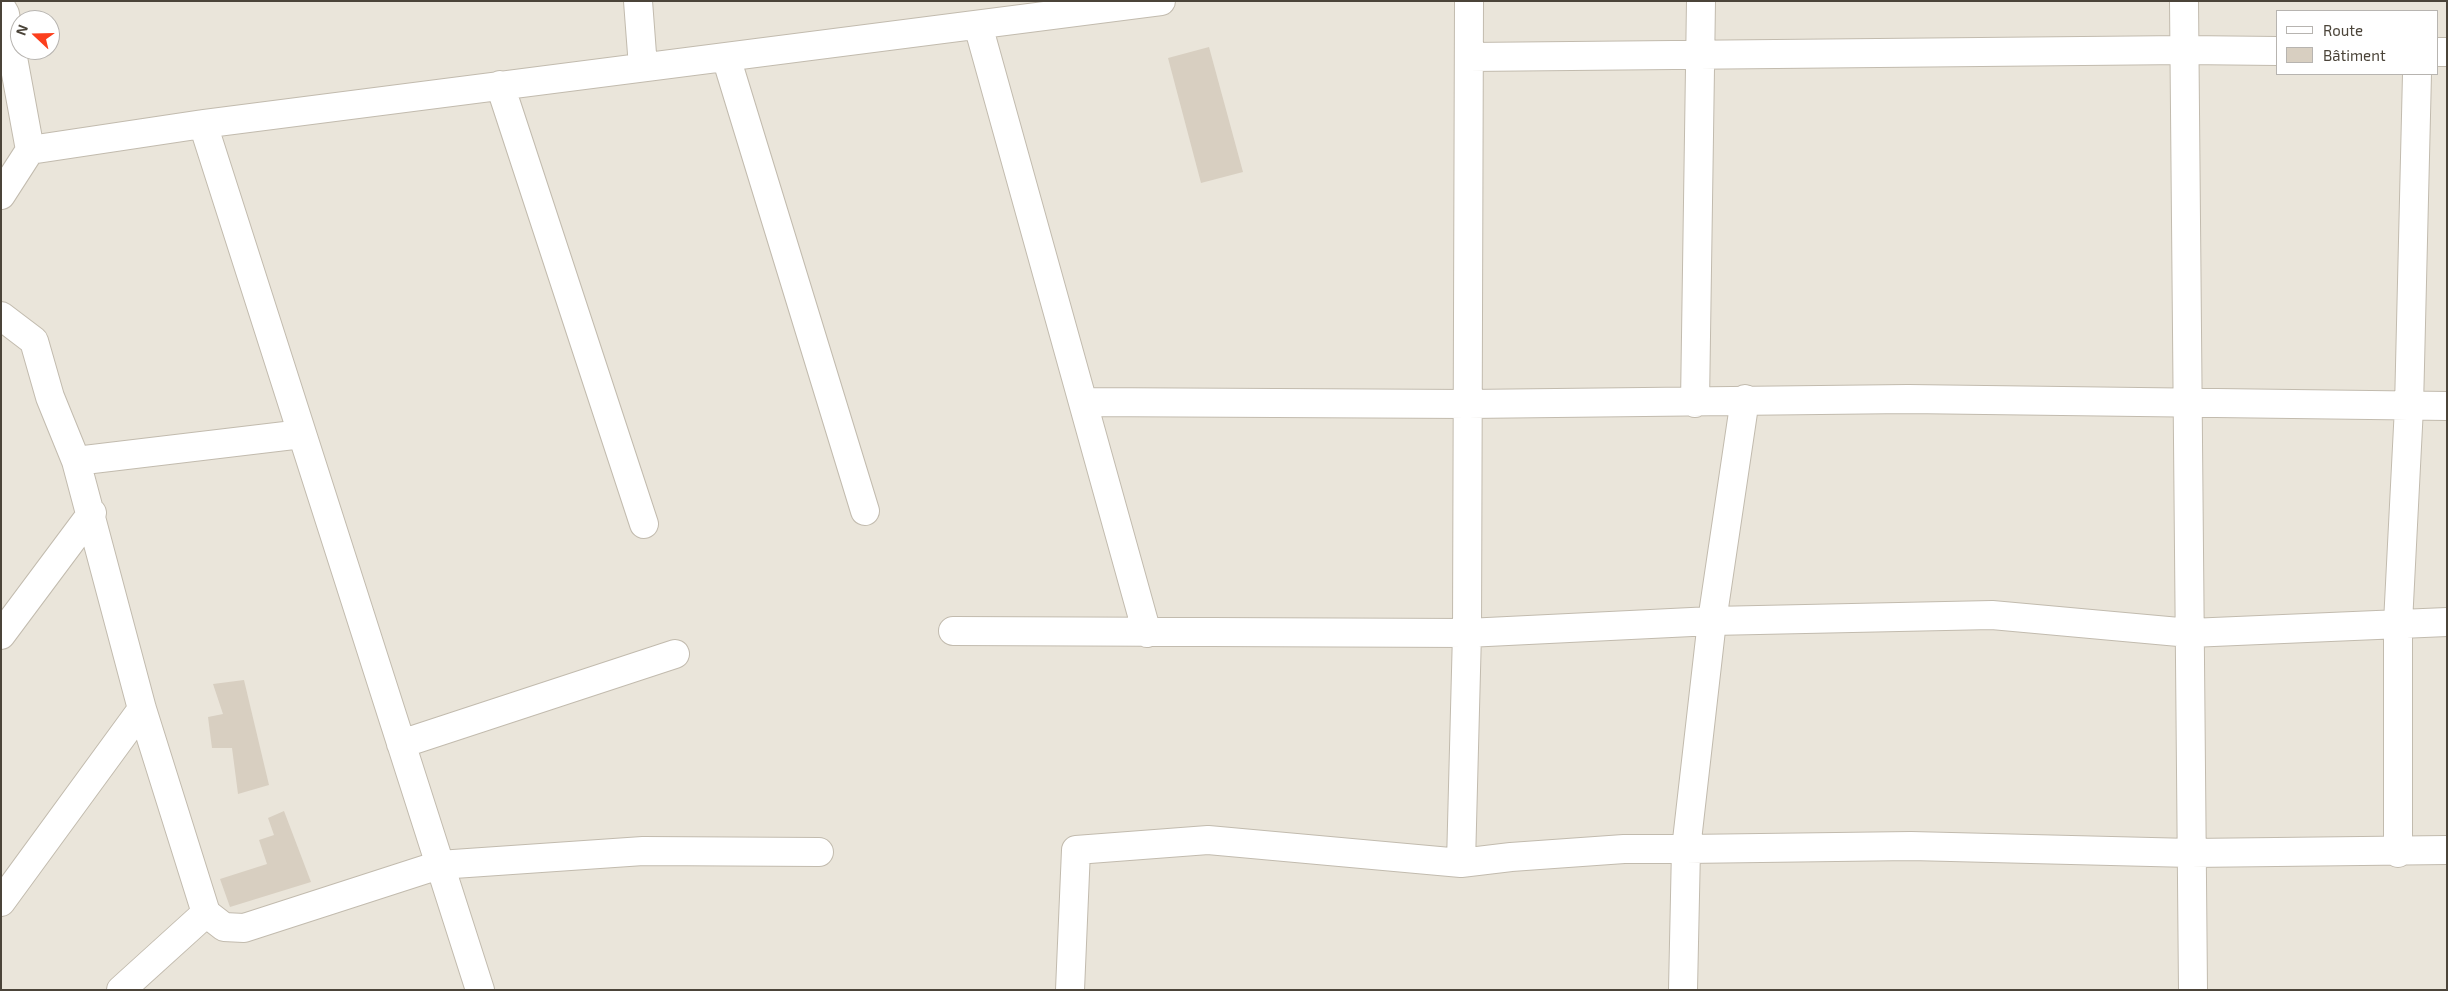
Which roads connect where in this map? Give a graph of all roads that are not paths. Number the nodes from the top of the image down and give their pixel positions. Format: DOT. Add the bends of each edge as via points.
graph roads {
  1 [pos="638,1"];
  2 [pos="1161,1"];
  3 [pos="1469,1"];
  4 [pos="1701,1"];
  5 [pos="2184,1"];
  6 [pos="1089,6"];
  7 [pos="8,8"];
  8 [pos="978,25"];
  9 [pos="2185,50"];
  10 [pos="2276,51"];
  11 [pos="1699,55"];
  12 [pos="726,57"];
  13 [pos="1469,57"];
  14 [pos="643,67"];
  15 [pos="9,73"];
  16 [pos="2417,75"];
  17 [pos="500,86"];
  18 [pos="203,124"];
  19 [pos="30,150"];
  20 [pos="1,195"];
  21 [pos="1,316"];
  22 [pos="1745,399"];
  23 [pos="2187,401"];
  24 [pos="1083,402"];
  25 [pos="1695,403"];
  26 [pos="1468,404"];
  27 [pos="2447,406"];
  28 [pos="2409,407"];
  29 [pos="302,434"];
  30 [pos="76,461"];
  31 [pos="865,511"];
  32 [pos="92,513"];
  33 [pos="644,524"];
  34 [pos="1712,621"];
  35 [pos="2447,622"];
  36 [pos="2398,623"];
  37 [pos="953,631"];
  38 [pos="1147,633"];
  39 [pos="1467,633"];
  40 [pos="2190,633"];
  41 [pos="1,635"];
  42 [pos="675,654"];
  43 [pos="142,709"];
  44 [pos="401,744"];
  45 [pos="1686,849"];
  46 [pos="2447,850"];
  47 [pos="819,852"];
  48 [pos="2398,852"];
  49 [pos="2191,853"];
  50 [pos="1461,863"];
  51 [pos="440,864"];
  52 [pos="1,902"];
  53 [pos="206,913"];
  54 [pos="121,990"];
  55 [pos="480,990"];
  56 [pos="1070,990"];
  57 [pos="1683,990"];
  58 [pos="2193,990"];
  1 -- 14 [label="street"];
  2 -- 6 [label="street"];
  3 -- 13 [label="street"];
  4 -- 11 [label="street"];
  5 -- 9 [label="street"];
  6 -- 8 [label="street"];
  7 -- 15 [label="street"];
  8 -- 12 [label="street"];
  8 -- 24 [label="street"];
  9 -- 10 [label="street"];
  9 -- 11 [label="street"];
  9 -- 23 [label="street"];
  11 -- 13 [label="street"];
  11 -- 25 [label="street"];
  12 -- 14 [label="street"];
  12 -- 31 [label="street"];
  13 -- 26 [label="street"];
  14 -- 17 [label="street"];
  15 -- 19 [label="street"];
  16 -- 28 [label="street"];
  17 -- 18 [label="street"];
  17 -- 33 [label="street"];
  18 -- 19 [label="street"];
  18 -- 29 [label="street"];
  19 -- 20 [label="street"];
  21 -- 30 [label="street" via="34,341 50,397"];
  22 -- 23 [label="street"];
  22 -- 25 [label="street"];
  22 -- 34 [label="street"];
  23 -- 28 [label="street"];
  23 -- 40 [label="street"];
  24 -- 26 [label="street"];
  24 -- 38 [label="street"];
  25 -- 26 [label="street"];
  26 -- 39 [label="street"];
  27 -- 28 [label="street"];
  28 -- 36 [label="street"];
  29 -- 30 [label="street"];
  29 -- 44 [label="street"];
  30 -- 32 [label="street"];
  32 -- 41 [label="street"];
  32 -- 43 [label="street"];
  34 -- 39 [label="street"];
  34 -- 40 [label="street" via="1992,615"];
  34 -- 45 [label="street"];
  35 -- 36 [label="street"];
  36 -- 40 [label="street"];
  36 -- 48 [label="street"];
  37 -- 38 [label="street"];
  38 -- 39 [label="street"];
  39 -- 50 [label="street"];
  40 -- 49 [label="street"];
  42 -- 44 [label="street"];
  43 -- 52 [label="street"];
  43 -- 53 [label="street"];
  44 -- 51 [label="street"];
  45 -- 49 [label="street" via="1911,846"];
  45 -- 50 [label="street" via="1624,848"];
  45 -- 57 [label="street"];
  46 -- 48 [label="street"];
  47 -- 51 [label="street" via="643,851"];
  48 -- 49 [label="street"];
  49 -- 58 [label="street"];
  50 -- 56 [label="street" via="1208,840 1076,850"];
  51 -- 53 [label="street" via="244,928 224,927"];
  51 -- 55 [label="street"];
  53 -- 54 [label="street"];
}
